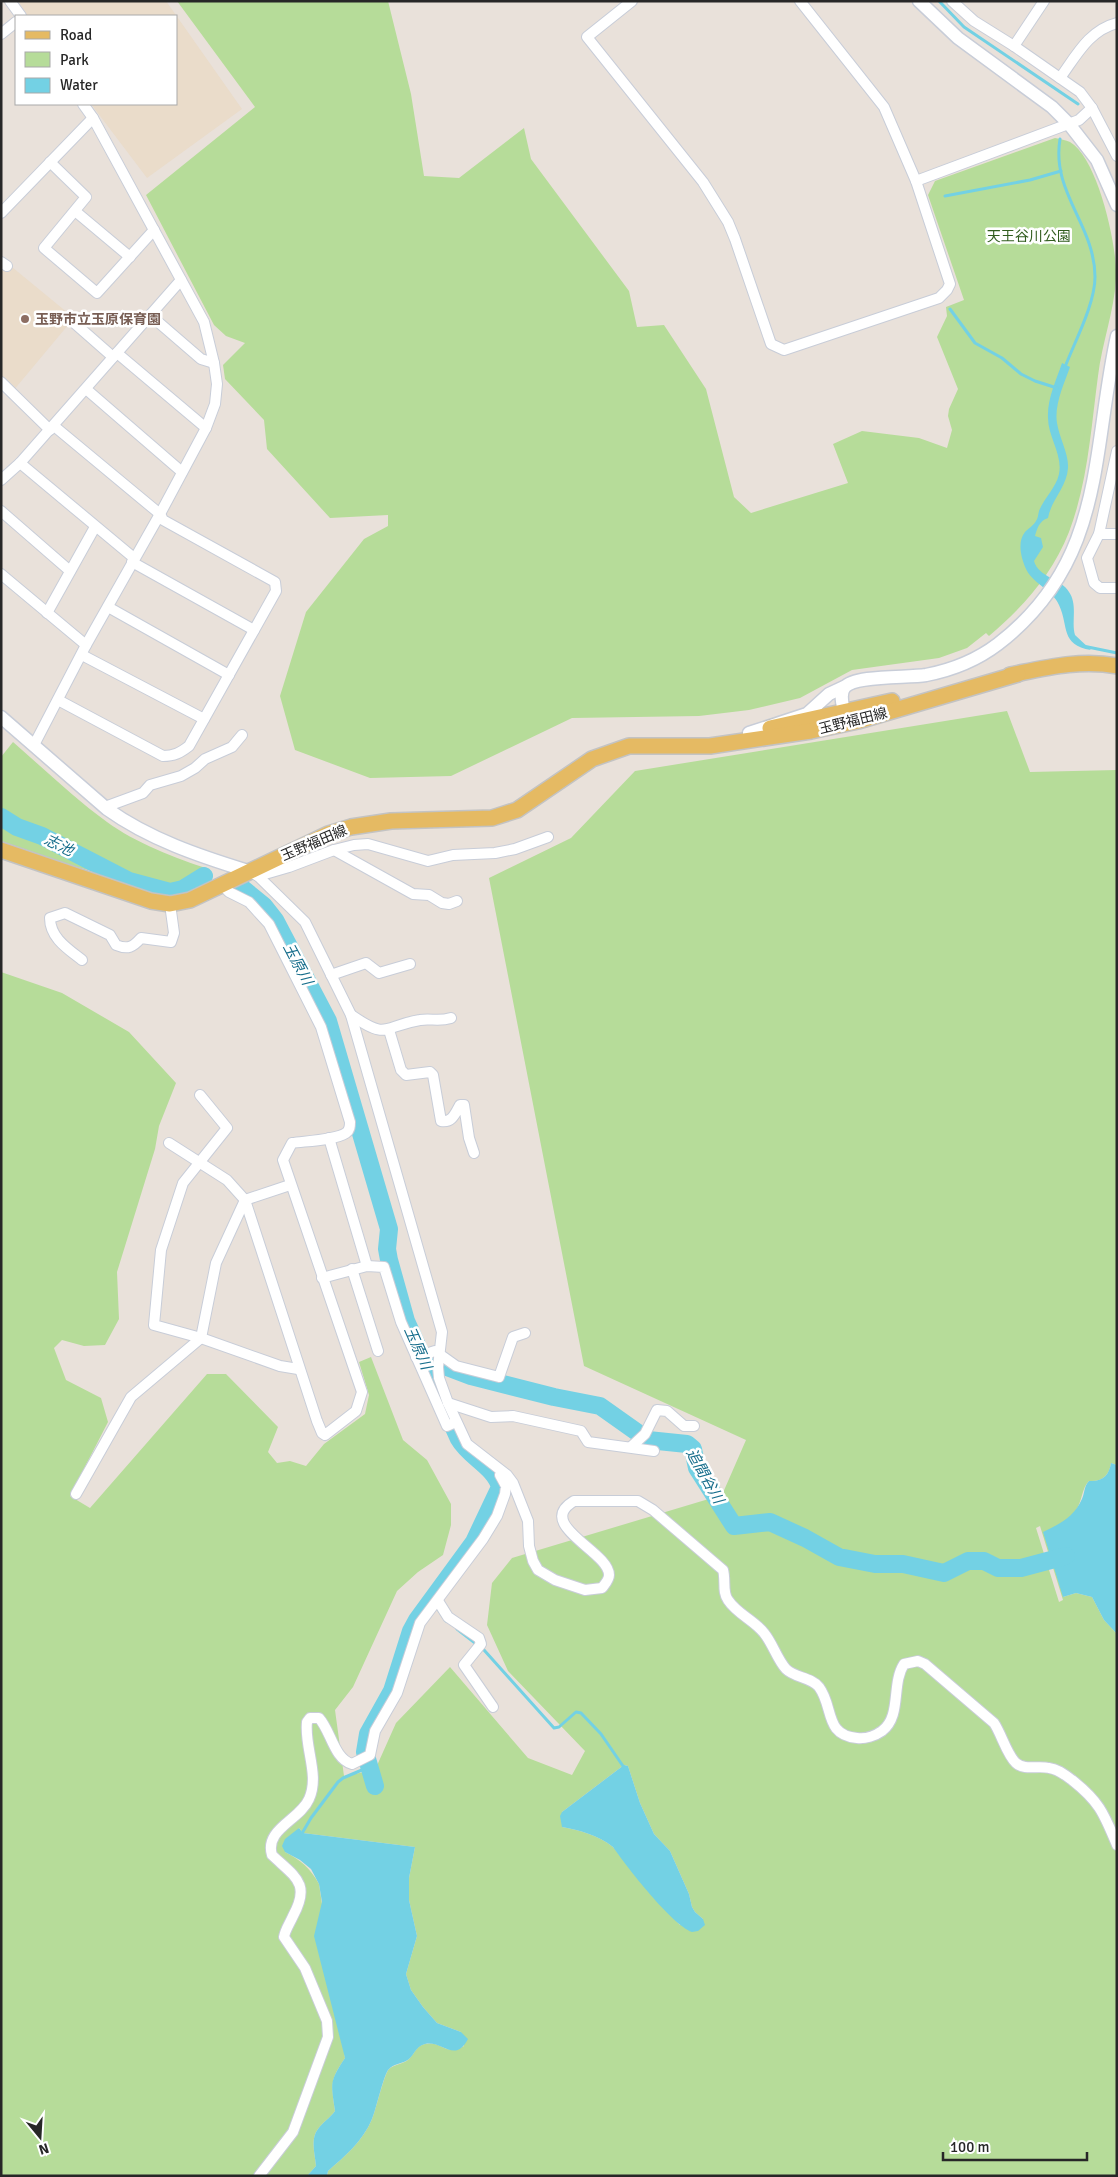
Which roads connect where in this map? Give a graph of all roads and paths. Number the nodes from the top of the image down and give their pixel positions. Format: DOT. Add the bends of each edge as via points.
graph roads {
  1 [pos="10,1"];
  2 [pos="632,1"];
  3 [pos="800,1"];
  4 [pos="919,1"];
  5 [pos="968,1"];
  6 [pos="1044,1"];
  7 [pos="955,5"];
  8 [pos="19,15"];
  9 [pos="15,23"];
  10 [pos="1117,23"];
  11 [pos="1,34"];
  12 [pos="1014,46"];
  13 [pos="1060,78"];
  14 [pos="84,105"];
  15 [pos="1092,108"];
  16 [pos="93,118"];
  17 [pos="1069,124"];
  18 [pos="1113,140"];
  19 [pos="1116,155"];
  20 [pos="50,162"];
  21 [pos="916,180"];
  22 [pos="1117,205"];
  23 [pos="75,211"];
  24 [pos="1,212"];
  25 [pos="154,230"];
  26 [pos="130,257"];
  27 [pos="181,280"];
  28 [pos="150,315"];
  29 [pos="72,321"];
  30 [pos="1117,336"];
  31 [pos="115,355"];
  32 [pos="214,362"];
  33 [pos="1,382"];
  34 [pos="86,389"];
  35 [pos="52,428"];
  36 [pos="206,428"];
  37 [pos="1117,452"];
  38 [pos="20,464"];
  39 [pos="182,472"];
  40 [pos="1095,479"];
  41 [pos="1114,479"];
  42 [pos="1,480"];
  43 [pos="1,511"];
  44 [pos="160,514"];
  45 [pos="95,527"];
  46 [pos="1099,534"];
  47 [pos="1117,534"];
  48 [pos="1074,549"];
  49 [pos="1087,558"];
  50 [pos="133,560"];
  51 [pos="70,571"];
  52 [pos="1,574"];
  53 [pos="1117,588"];
  54 [pos="108,607"];
  55 [pos="47,613"];
  56 [pos="254,630"];
  57 [pos="84,650"];
  58 [pos="1117,666"];
  59 [pos="229,675"];
  60 [pos="844,687"];
  61 [pos="58,700"];
  62 [pos="1,717"];
  63 [pos="845,718"];
  64 [pos="204,719"];
  65 [pos="749,733"];
  66 [pos="242,735"];
  67 [pos="34,745"];
  68 [pos="684,746"];
  69 [pos="105,807"];
  70 [pos="548,837"];
  71 [pos="1,850"];
  72 [pos="334,850"];
  73 [pos="253,874"];
  74 [pos="222,885"];
  75 [pos="457,901"];
  76 [pos="170,904"];
  77 [pos="82,960"];
  78 [pos="410,964"];
  79 [pos="330,976"];
  80 [pos="351,1015"];
  81 [pos="451,1018"];
  82 [pos="389,1030"];
  83 [pos="200,1095"];
  84 [pos="328,1138"];
  85 [pos="170,1143"];
  86 [pos="474,1153"];
  87 [pos="199,1162"];
  88 [pos="290,1184"];
  89 [pos="245,1200"];
  90 [pos="367,1266"];
  91 [pos="352,1269"];
  92 [pos="322,1278"];
  93 [pos="525,1333"];
  94 [pos="201,1338"];
  95 [pos="378,1351"];
  96 [pos="420,1355"];
  97 [pos="439,1360"];
  98 [pos="298,1369"];
  99 [pos="442,1400"];
  100 [pos="694,1426"];
  101 [pos="631,1447"];
  102 [pos="654,1451"];
  103 [pos="496,1468"];
  104 [pos="76,1494"];
  105 [pos="438,1601"];
  106 [pos="493,1707"];
  107 [pos="1117,1845"];
  108 [pos="259,2176"];
  1 -- 8 [label="street"];
  2 -- 21 [label="street" via="587,37 718,204 735,239 771,344 784,350 939,298 947,290 950,284"];
  3 -- 21 [label="street" via="884,106"];
  4 -- 17 [label="street" via="958,38 1052,106"];
  5 -- 7 [label="street"];
  6 -- 12 [label="street"];
  7 -- 12 [label="street" via="974,22"];
  9 -- 11 [label="street"];
  10 -- 13 [label="street" via="1088,39"];
  12 -- 13 [label="street"];
  13 -- 15 [label="street" via="1080,92"];
  14 -- 16 [label="street"];
  15 -- 17 [label="street"];
  15 -- 18 [label="street"];
  16 -- 20 [label="street"];
  16 -- 25 [label="street"];
  17 -- 21 [label="street"];
  17 -- 22 [label="street" via="1097,160"];
  18 -- 19 [label="street"];
  20 -- 23 [label="street" via="86,198"];
  20 -- 24 [label="street"];
  23 -- 26 [label="street"];
  23 -- 26 [label="street" via="44,248 97,293"];
  25 -- 26 [label="street"];
  25 -- 27 [label="street"];
  27 -- 28 [label="street"];
  27 -- 32 [label="street" via="204,322"];
  28 -- 31 [label="street"];
  28 -- 32 [label="street" via="201,359"];
  29 -- 31 [label="street"];
  30 -- 40 [label="street" via="1107,380"];
  31 -- 34 [label="street"];
  31 -- 36 [label="street"];
  32 -- 36 [label="street" via="215,404"];
  33 -- 35 [label="street"];
  34 -- 35 [label="street"];
  34 -- 39 [label="street"];
  35 -- 38 [label="street"];
  35 -- 44 [label="street"];
  36 -- 39 [label="street"];
  37 -- 41 [label="street"];
  38 -- 42 [label="street"];
  38 -- 45 [label="street"];
  39 -- 44 [label="street"];
  40 -- 41 [label="street"];
  40 -- 48 [label="street"];
  41 -- 46 [label="street"];
  43 -- 51 [label="street"];
  44 -- 50 [label="street"];
  44 -- 56 [label="street" via="163,520 274,582 276,591"];
  45 -- 50 [label="street"];
  45 -- 51 [label="street"];
  46 -- 47 [label="street"];
  46 -- 49 [label="street"];
  48 -- 49 [label="street"];
  48 -- 60 [label="street" via="1051,587 1018,626 998,644 967,663 925,675 862,679"];
  49 -- 53 [label="street" via="1094,583 1100,588"];
  50 -- 54 [label="street"];
  50 -- 56 [label="street"];
  51 -- 55 [label="street"];
  52 -- 55 [label="street"];
  54 -- 57 [label="street"];
  54 -- 59 [label="street"];
  55 -- 57 [label="street"];
  56 -- 59 [label="street"];
  57 -- 61 [label="street"];
  57 -- 64 [label="street"];
  58 -- 63 [label="main road, 玉野福田線" via="1060,665"];
  59 -- 64 [label="street"];
  60 -- 63 [label="street"];
  60 -- 65 [label="street" via="829,694 807,714"];
  61 -- 64 [label="street" via="163,756 180,753 189,746"];
  61 -- 67 [label="street"];
  62 -- 67 [label="street"];
  63 -- 65 [label="main road, 玉野福田線"];
  63 -- 68 [label="main road, 玉野福田線" via="811,732 710,746"];
  65 -- 68 [label="main road, 玉野福田線"];
  66 -- 69 [label="street" via="232,747 205,759 188,772 150,785 143,793"];
  67 -- 69 [label="street"];
  68 -- 73 [label="main road, 玉野福田線" via="629,746 598,756 506,815 391,820 351,827 328,834"];
  69 -- 73 [label="street" via="126,822 166,841"];
  70 -- 72 [label="street" via="495,853 428,860 368,844"];
  71 -- 76 [label="main road, 玉野福田線" via="151,901"];
  72 -- 73 [label="street" via="289,867"];
  72 -- 75 [label="street" via="413,894 429,895 448,904"];
  73 -- 74 [label="main road, 玉野福田線"];
  73 -- 79 [label="street" via="305,922"];
  74 -- 76 [label="main road, 玉野福田線" via="190,900"];
  74 -- 84 [label="street" via="249,902 269,924 321,1027 350,1122 346,1133"];
  76 -- 77 [label="street" via="174,933 171,942 142,938 133,947 116,946 110,935 65,913 50,918 52,932 58,941"];
  78 -- 79 [label="street" via="379,973 366,963"];
  79 -- 80 [label="street"];
  80 -- 82 [label="street" via="376,1030"];
  80 -- 97 [label="street" via="442,1332"];
  81 -- 82 [label="street" via="423,1019"];
  82 -- 86 [label="street" via="401,1070 406,1075 430,1072 433,1075 441,1121 452,1118 460,1105 464,1105"];
  83 -- 87 [label="street" via="227,1128"];
  84 -- 88 [label="street" via="292,1143 283,1160"];
  84 -- 90 [label="street"];
  85 -- 87 [label="street"];
  87 -- 89 [label="street" via="227,1180"];
  87 -- 94 [label="street" via="183,1183 161,1250 154,1325"];
  88 -- 89 [label="street"];
  88 -- 92 [label="street"];
  89 -- 94 [label="street" via="216,1264"];
  89 -- 98 [label="street"];
  90 -- 91 [label="street"];
  90 -- 96 [label="street" via="384,1266 401,1322"];
  91 -- 92 [label="street"];
  91 -- 95 [label="street"];
  92 -- 98 [label="street" via="362,1392 356,1412 330,1433 322,1433"];
  93 -- 97 [label="street" via="513,1337 499,1377"];
  94 -- 98 [label="street" via="280,1366"];
  94 -- 104 [label="street" via="131,1397"];
  96 -- 97 [label="street" via="435,1351"];
  96 -- 99 [label="street"];
  97 -- 99 [label="street"];
  99 -- 101 [label="street" via="491,1417 513,1416 581,1431 588,1442"];
  99 -- 103 [label="street" via="452,1424 467,1444"];
  100 -- 101 [label="street" via="684,1426 668,1411 657,1410 643,1436"];
  101 -- 102 [label="street"];
  103 -- 105 [label="street" via="506,1486 497,1516"];
  103 -- 107 [label="street" via="513,1483 528,1521 533,1561 546,1576 585,1590 602,1588 609,1577 604,1564 570,1532 564,1524 564,1512 574,1500 638,1501 723,1570 728,1601 763,1631 792,1674 818,1686 833,1725 839,1732 860,1738 882,1731 894,1714 897,1678 904,1664 918,1661 994,1722 1017,1764 1051,1768 1090,1794 1104,1814"];
  105 -- 106 [label="street" via="448,1617 479,1638 480,1646 464,1665"];
  105 -- 108 [label="street" via="420,1623 397,1693 375,1731 366,1757 352,1764 341,1758 323,1722 319,1718 310,1718 307,1728 312,1768 309,1799 298,1815 275,1833 271,1844 272,1854 300,1884 302,1901 284,1937 304,1968 328,2029 326,2046 293,2132"];
}
